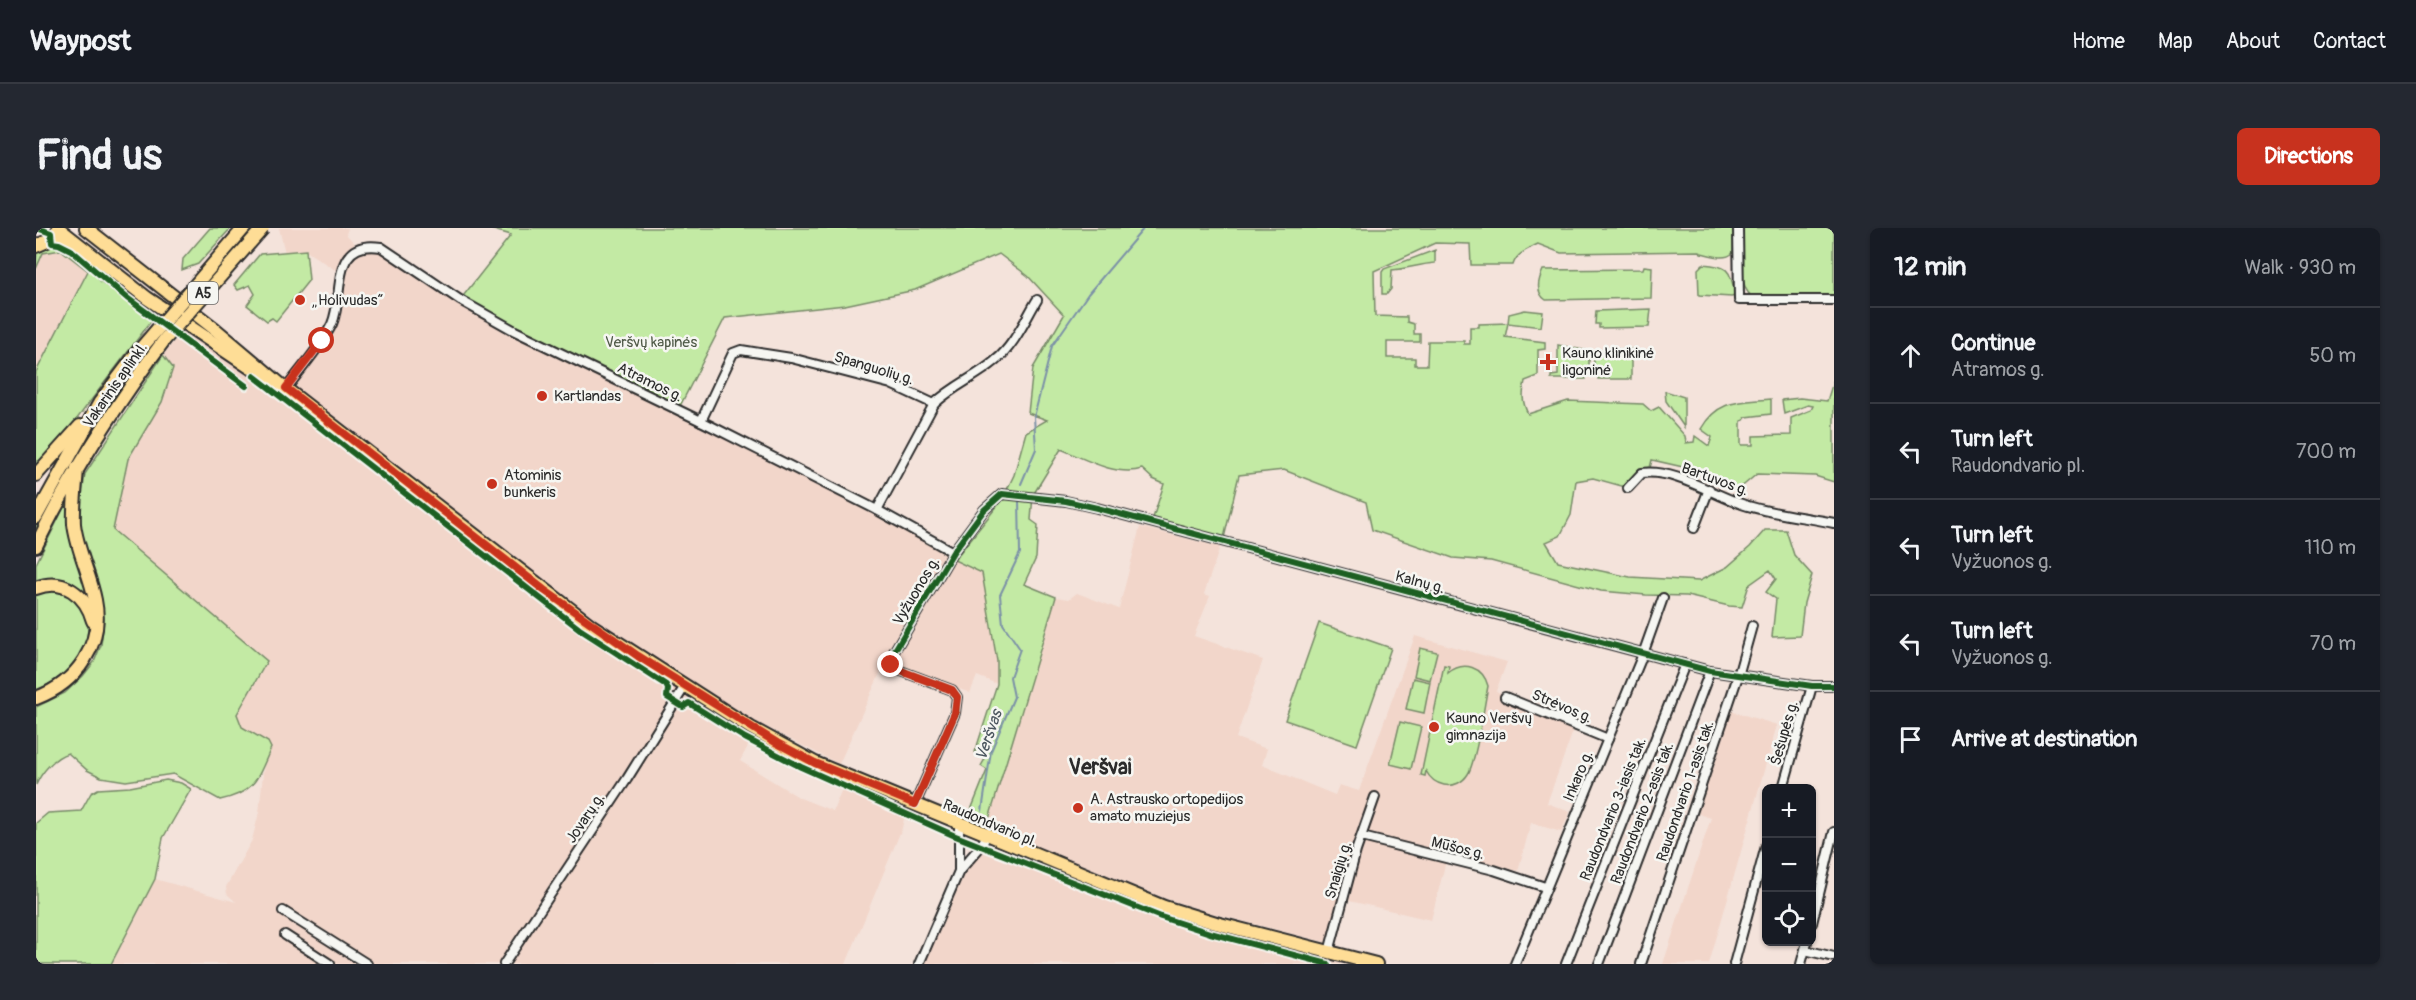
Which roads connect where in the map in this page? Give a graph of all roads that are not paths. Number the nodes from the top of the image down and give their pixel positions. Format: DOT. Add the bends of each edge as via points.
graph roads {
  1 [pos="58,228"];
  2 [pos="86,228"];
  3 [pos="244,228"];
  4 [pos="263,228"];
  5 [pos="1738,228"];
  6 [pos="36,246"];
  7 [pos="80,246"];
  8 [pos="1037,300"];
  9 [pos="1834,300"];
  10 [pos="286,388"];
  11 [pos="100,402"];
  12 [pos="934,404"];
  13 [pos="701,421"];
  14 [pos="77,468"];
  15 [pos="36,475"];
  16 [pos="1628,488"];
  17 [pos="1709,489"];
  18 [pos="877,510"];
  19 [pos="36,516"];
  20 [pos="1834,522"];
  21 [pos="1694,528"];
  22 [pos="36,546"];
  23 [pos="953,552"];
  24 [pos="36,588"];
  25 [pos="1663,598"];
  26 [pos="1752,626"];
  27 [pos="95,628"];
  28 [pos="1643,654"];
  29 [pos="1685,664"];
  30 [pos="1710,671"];
  31 [pos="1738,676"];
  32 [pos="685,686"];
  33 [pos="1812,686"];
  34 [pos="1834,686"];
  35 [pos="1505,697"];
  36 [pos="36,698"];
  37 [pos="1608,740"];
  38 [pos="1784,784"];
  39 [pos="1375,797"];
  40 [pos="915,804"];
  41 [pos="959,823"];
  42 [pos="1834,833"];
  43 [pos="987,835"];
  44 [pos="1362,837"];
  45 [pos="1762,864"];
  46 [pos="959,871"];
  47 [pos="1545,887"];
  48 [pos="1816,907"];
  49 [pos="283,911"];
  50 [pos="285,935"];
  51 [pos="1806,946"];
  52 [pos="1329,952"];
  53 [pos="1834,957"];
  54 [pos="330,964"];
  55 [pos="367,964"];
  56 [pos="504,964"];
  57 [pos="919,964"];
  58 [pos="1376,964"];
  59 [pos="1515,964"];
  60 [pos="1566,964"];
  61 [pos="1599,964"];
  62 [pos="1641,964"];
  63 [pos="1734,964"];
  64 [pos="1801,964"];
  1 -- 7 [label="main road, Raudondvario pl."];
  2 -- 10 [label="main road, Raudondvario pl."];
  3 -- 11 [label="main road, Vakarinis aplinkl. / A5, bridge"];
  4 -- 14 [label="main road, Vakarinis aplinkl. / A5, bridge" via="172,330"];
  5 -- 9 [label="street" via="1739,300"];
  6 -- 7 [label="main road" via="52,239"];
  7 -- 10 [label="main road, Raudondvario pl." via="191,329"];
  8 -- 12 [label="street" via="1012,342 995,361"];
  10 -- 13 [label="street, Atramos g." via="331,326 342,268 358,248 372,245 515,331"];
  10 -- 32 [label="main road, Raudondvario pl." via="573,612"];
  11 -- 15 [label="main road"];
  11 -- 19 [label="main road, Vakarinis aplinkl. / A5"];
  12 -- 13 [label="street, Spanguolių g." via="891,384 792,358 741,350 733,353"];
  12 -- 18 [label="street"];
  13 -- 18 [label="street, Atramos g."];
  14 -- 22 [label="main road, Vakarinis aplinkl. / A5"];
  14 -- 27 [label="main road" via="74,524 95,598"];
  16 -- 17 [label="street, Bartuvos g." via="1639,475 1648,472"];
  17 -- 20 [label="street, Bartuvos g." via="1739,504"];
  17 -- 21 [label="street"];
  18 -- 23 [label="street, Atramos g."];
  23 -- 28 [label="street, Kalnų g." via="984,510 1002,494 1066,501"];
  23 -- 40 [label="street, Vyžuonos g." via="890,660 893,668 952,690 957,697 955,713"];
  24 -- 27 [label="main road" via="56,585 75,591 87,605"];
  25 -- 28 [label="street, Inkaro g."];
  26 -- 31 [label="street, Raudondvario 1-asis tak."];
  27 -- 36 [label="main road" via="92,646 82,665 64,684"];
  28 -- 29 [label="street, Kalnų g."];
  28 -- 37 [label="street, Inkaro g."];
  29 -- 30 [label="street, Kalnų g."];
  29 -- 60 [label="street, Raudondvario 3-iasis tak."];
  30 -- 31 [label="street, Kalnų g."];
  30 -- 61 [label="street, Raudondvario 2-asis tak."];
  31 -- 33 [label="street, Kalnų g."];
  31 -- 62 [label="street, Raudondvario 1-asis tak."];
  32 -- 40 [label="main road, Raudondvario pl." via="815,763"];
  32 -- 56 [label="street, Jovarų g."];
  33 -- 34 [label="street, Kalnų g."];
  33 -- 38 [label="street, Šešupės g."];
  35 -- 37 [label="street, Strėvos g."];
  37 -- 47 [label="street, Inkaro g."];
  39 -- 44 [label="street, Snaigių g."];
  40 -- 41 [label="main road, Raudondvario pl."];
  41 -- 43 [label="main road, Raudondvario pl."];
  41 -- 46 [label="street"];
  42 -- 48 [label="street"];
  43 -- 46 [label="street"];
  43 -- 52 [label="main road, Raudondvario pl." via="1174,910"];
  44 -- 47 [label="street, Mūšos g."];
  44 -- 52 [label="street, Snaigių g."];
  45 -- 63 [label="street"];
  46 -- 57 [label="street"];
  47 -- 59 [label="street, Inkaro g."];
  49 -- 55 [label="street"];
  50 -- 54 [label="street"];
  51 -- 53 [label="street"];
  51 -- 64 [label="street"];
  52 -- 58 [label="main road, Raudondvario pl."];
}
